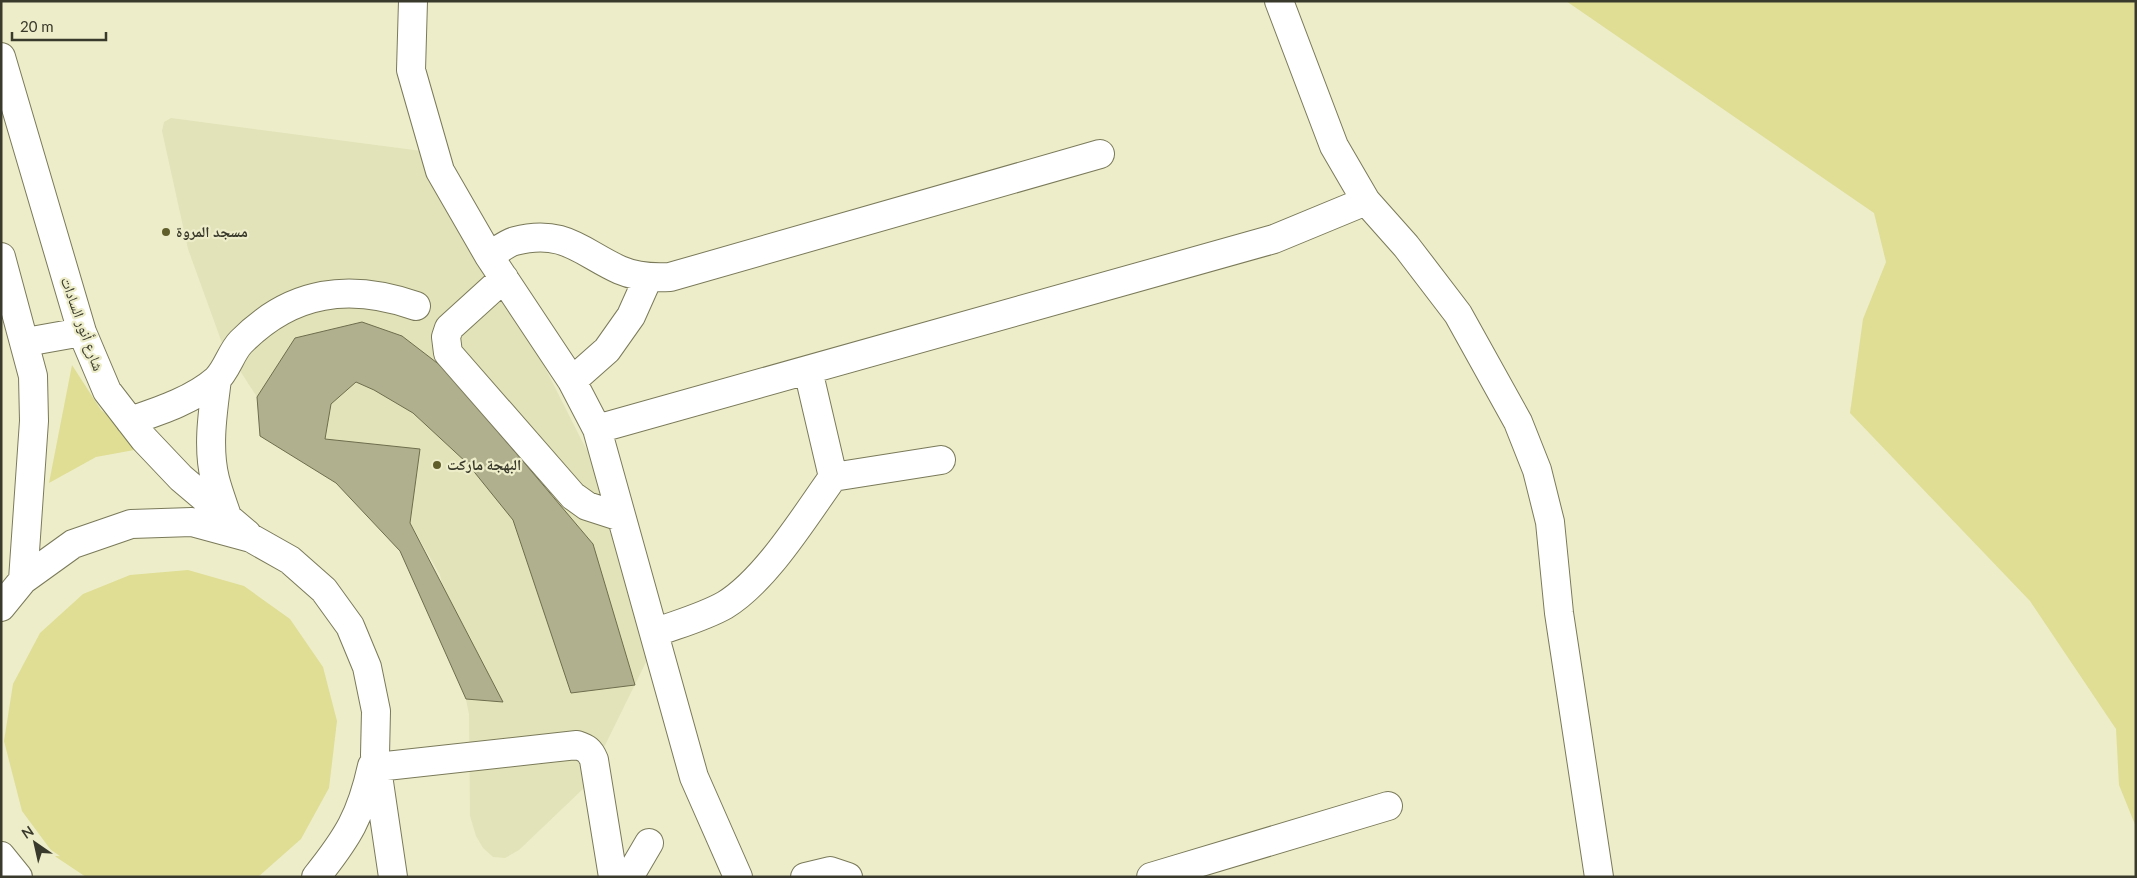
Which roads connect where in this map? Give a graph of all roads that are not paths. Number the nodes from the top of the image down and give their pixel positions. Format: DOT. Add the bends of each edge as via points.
graph roads {
  1 [pos="413,1"];
  2 [pos="1279,1"];
  3 [pos="1,57"];
  4 [pos="1100,154"];
  5 [pos="1366,201"];
  6 [pos="489,256"];
  7 [pos="1,257"];
  8 [pos="504,278"];
  9 [pos="648,278"];
  10 [pos="416,306"];
  11 [pos="82,332"];
  12 [pos="26,342"];
  13 [pos="808,370"];
  14 [pos="217,379"];
  15 [pos="572,381"];
  16 [pos="130,421"];
  17 [pos="597,429"];
  18 [pos="941,460"];
  19 [pos="833,477"];
  20 [pos="227,516"];
  21 [pos="621,517"];
  22 [pos="252,538"];
  23 [pos="23,580"];
  24 [pos="1,607"];
  25 [pos="654,633"];
  26 [pos="376,761"];
  27 [pos="1388,806"];
  28 [pos="649,844"];
  29 [pos="1,856"];
  30 [pos="18,877"];
  31 [pos="316,877"];
  32 [pos="393,877"];
  33 [pos="613,877"];
  34 [pos="629,877"];
  35 [pos="738,877"];
  36 [pos="805,877"];
  37 [pos="848,877"];
  38 [pos="1151,877"];
  39 [pos="1599,877"];
  1 -- 6 [label="street" via="411,70 440,171"];
  2 -- 5 [label="street" via="1334,146"];
  3 -- 11 [label="street, شارع أنور السادات"];
  4 -- 9 [label="street" via="670,277"];
  5 -- 13 [label="street" via="1274,239"];
  5 -- 39 [label="street" via="1406,246 1458,314 1518,422 1537,470 1550,522 1560,623"];
  6 -- 8 [label="street"];
  6 -- 9 [label="street" via="514,241 562,240 621,270"];
  7 -- 12 [label="street"];
  8 -- 15 [label="street"];
  8 -- 21 [label="street" via="449,328 446,337 448,353 573,496 595,510"];
  9 -- 15 [label="street" via="631,316 607,350"];
  10 -- 14 [label="street" via="388,296 350,292 313,297 274,315 240,342"];
  11 -- 12 [label="street"];
  11 -- 16 [label="street, شارع أنور السادات" via="107,391"];
  12 -- 23 [label="street" via="33,376 34,421"];
  13 -- 17 [label="street"];
  13 -- 19 [label="street"];
  14 -- 16 [label="street" via="176,404"];
  14 -- 20 [label="street" via="212,445 215,478"];
  15 -- 17 [label="street"];
  16 -- 20 [label="street, شارع أنور السادات" via="181,478"];
  17 -- 21 [label="street"];
  18 -- 19 [label="street"];
  19 -- 25 [label="street" via="770,563 748,587 726,604"];
  20 -- 22 [label="street, شارع أنور السادات"];
  21 -- 25 [label="street"];
  22 -- 23 [label="street" via="192,522 131,524 73,544"];
  22 -- 26 [label="street" via="290,560 317,584 350,626 367,667 376,710"];
  23 -- 24 [label="street"];
  25 -- 35 [label="street" via="694,777"];
  26 -- 31 [label="street" via="364,800 344,841"];
  26 -- 32 [label="street"];
  26 -- 33 [label="street" via="584,747 594,760"];
  27 -- 38 [label="street"];
  28 -- 34 [label="street"];
  29 -- 30 [label="street"];
  36 -- 37 [label="street" via="830,871"];
}
